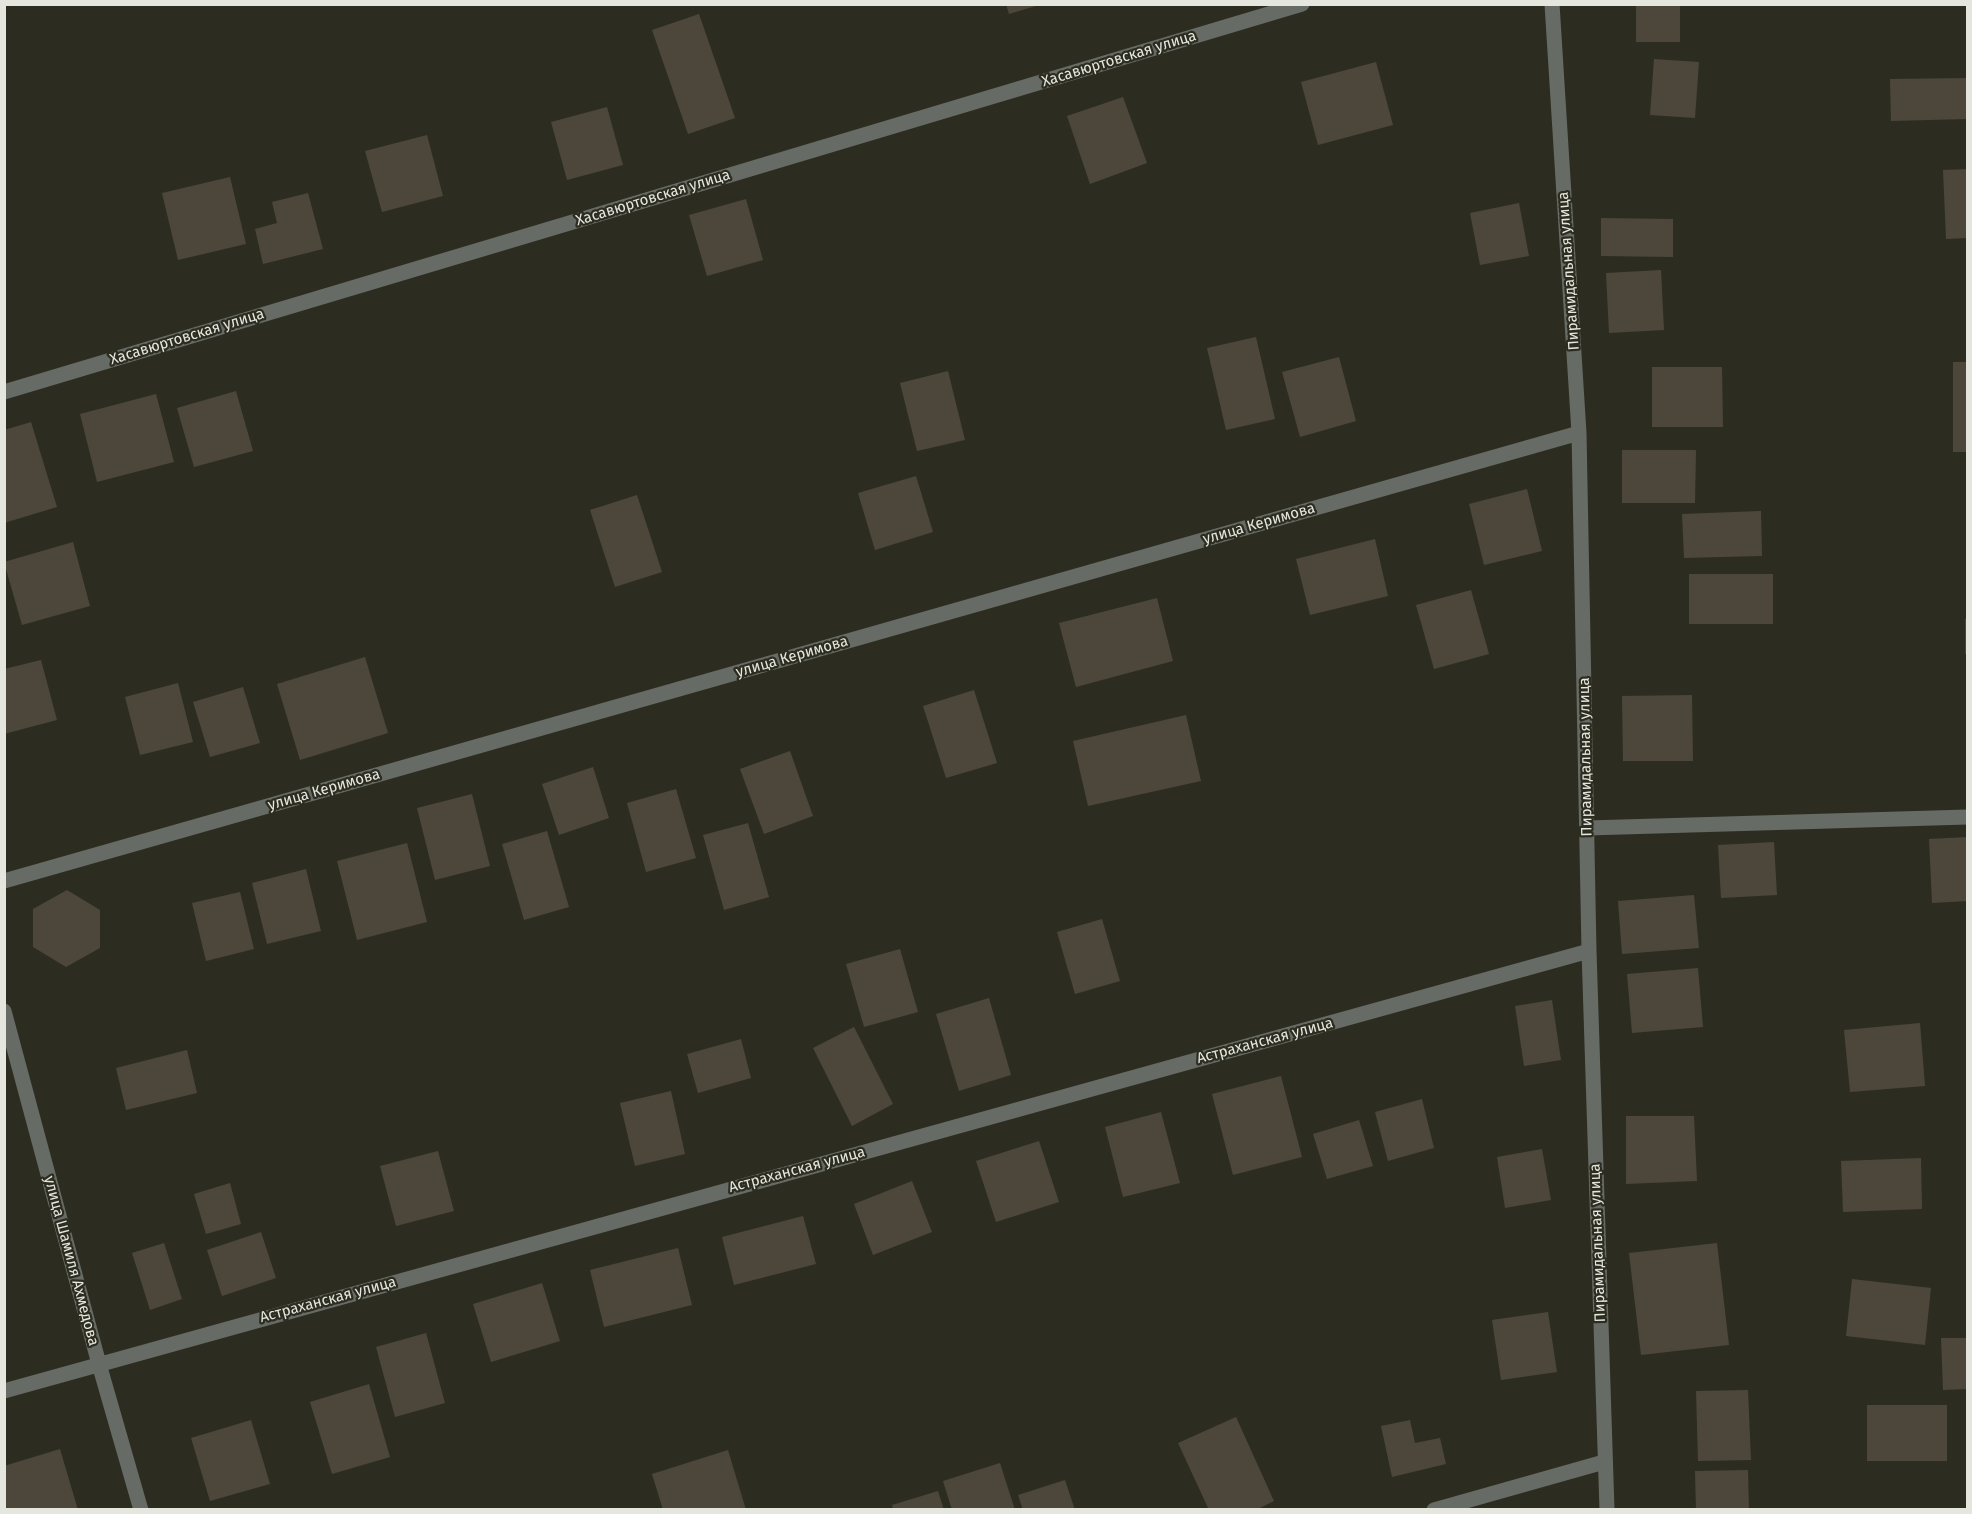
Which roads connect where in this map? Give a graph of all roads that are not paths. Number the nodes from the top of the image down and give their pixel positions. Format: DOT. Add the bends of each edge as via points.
graph roads {
  1 [pos="1302,4"];
  2 [pos="1552,4"];
  3 [pos="4,392"];
  4 [pos="1579,433"];
  5 [pos="1968,817"];
  6 [pos="1587,828"];
  7 [pos="4,881"];
  8 [pos="1589,951"];
  9 [pos="4,1011"];
  10 [pos="99,1364"];
  11 [pos="4,1391"];
  12 [pos="1604,1462"];
  13 [pos="141,1509"];
  14 [pos="1434,1509"];
  15 [pos="1607,1509"];
  1 -- 3 [label="street, Хасавюртовская улица"];
  2 -- 4 [label="street, Пирамидальная улица"];
  4 -- 6 [label="street, Пирамидальная улица"];
  4 -- 7 [label="street, улица Керимова"];
  5 -- 6 [label="street"];
  6 -- 8 [label="street, Пирамидальная улица"];
  8 -- 10 [label="street, Астраханская улица"];
  8 -- 12 [label="street, Пирамидальная улица"];
  9 -- 10 [label="street, улица Шамиля Ахмедова"];
  10 -- 11 [label="street, Астраханская улица"];
  10 -- 13 [label="street, улица Шамиля Ахмедова"];
  12 -- 14 [label="street"];
  12 -- 15 [label="street, Пирамидальная улица"];
}
